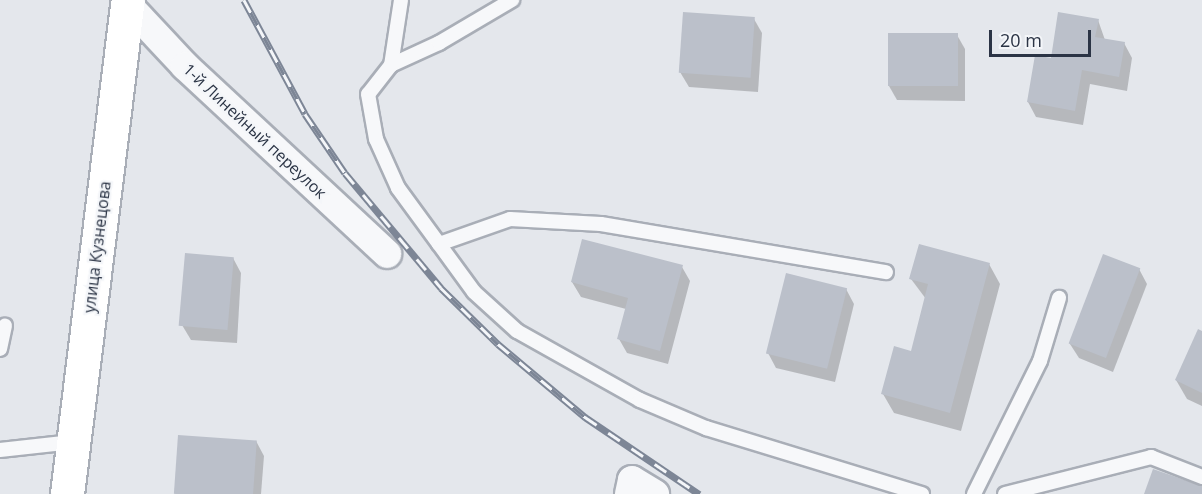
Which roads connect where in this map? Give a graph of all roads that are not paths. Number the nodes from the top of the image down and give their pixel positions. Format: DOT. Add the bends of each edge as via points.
graph roads {
  1 [pos="401,0"];
  2 [pos="512,0"];
  3 [pos="128,2"];
  4 [pos="391,65"];
  5 [pos="439,244"];
  6 [pos="387,254"];
  7 [pos="886,272"];
  8 [pos="1059,298"];
  9 [pos="5,326"];
  10 [pos="0,349"];
  11 [pos="73,442"];
  12 [pos="0,450"];
  13 [pos="1202,477"];
  14 [pos="67,494"];
  15 [pos="922,494"];
  16 [pos="974,494"];
  17 [pos="1005,494"];
  1 -- 4 [label="lane"];
  2 -- 4 [label="lane" via="439,43"];
  3 -- 6 [label="street, 1-й Линейный переулок" via="185,66"];
  3 -- 11 [label="main road, улица Кузнецова"];
  4 -- 5 [label="lane" via="368,94 376,139 398,188"];
  5 -- 7 [label="lane" via="510,219 590,224"];
  5 -- 15 [label="lane" via="474,292 517,331 640,400 706,428"];
  8 -- 16 [label="lane" via="1040,361"];
  9 -- 10 [label="lane"];
  11 -- 12 [label="lane"];
  11 -- 14 [label="main road, улица Кузнецова"];
  13 -- 17 [label="lane" via="1150,457"];
}
